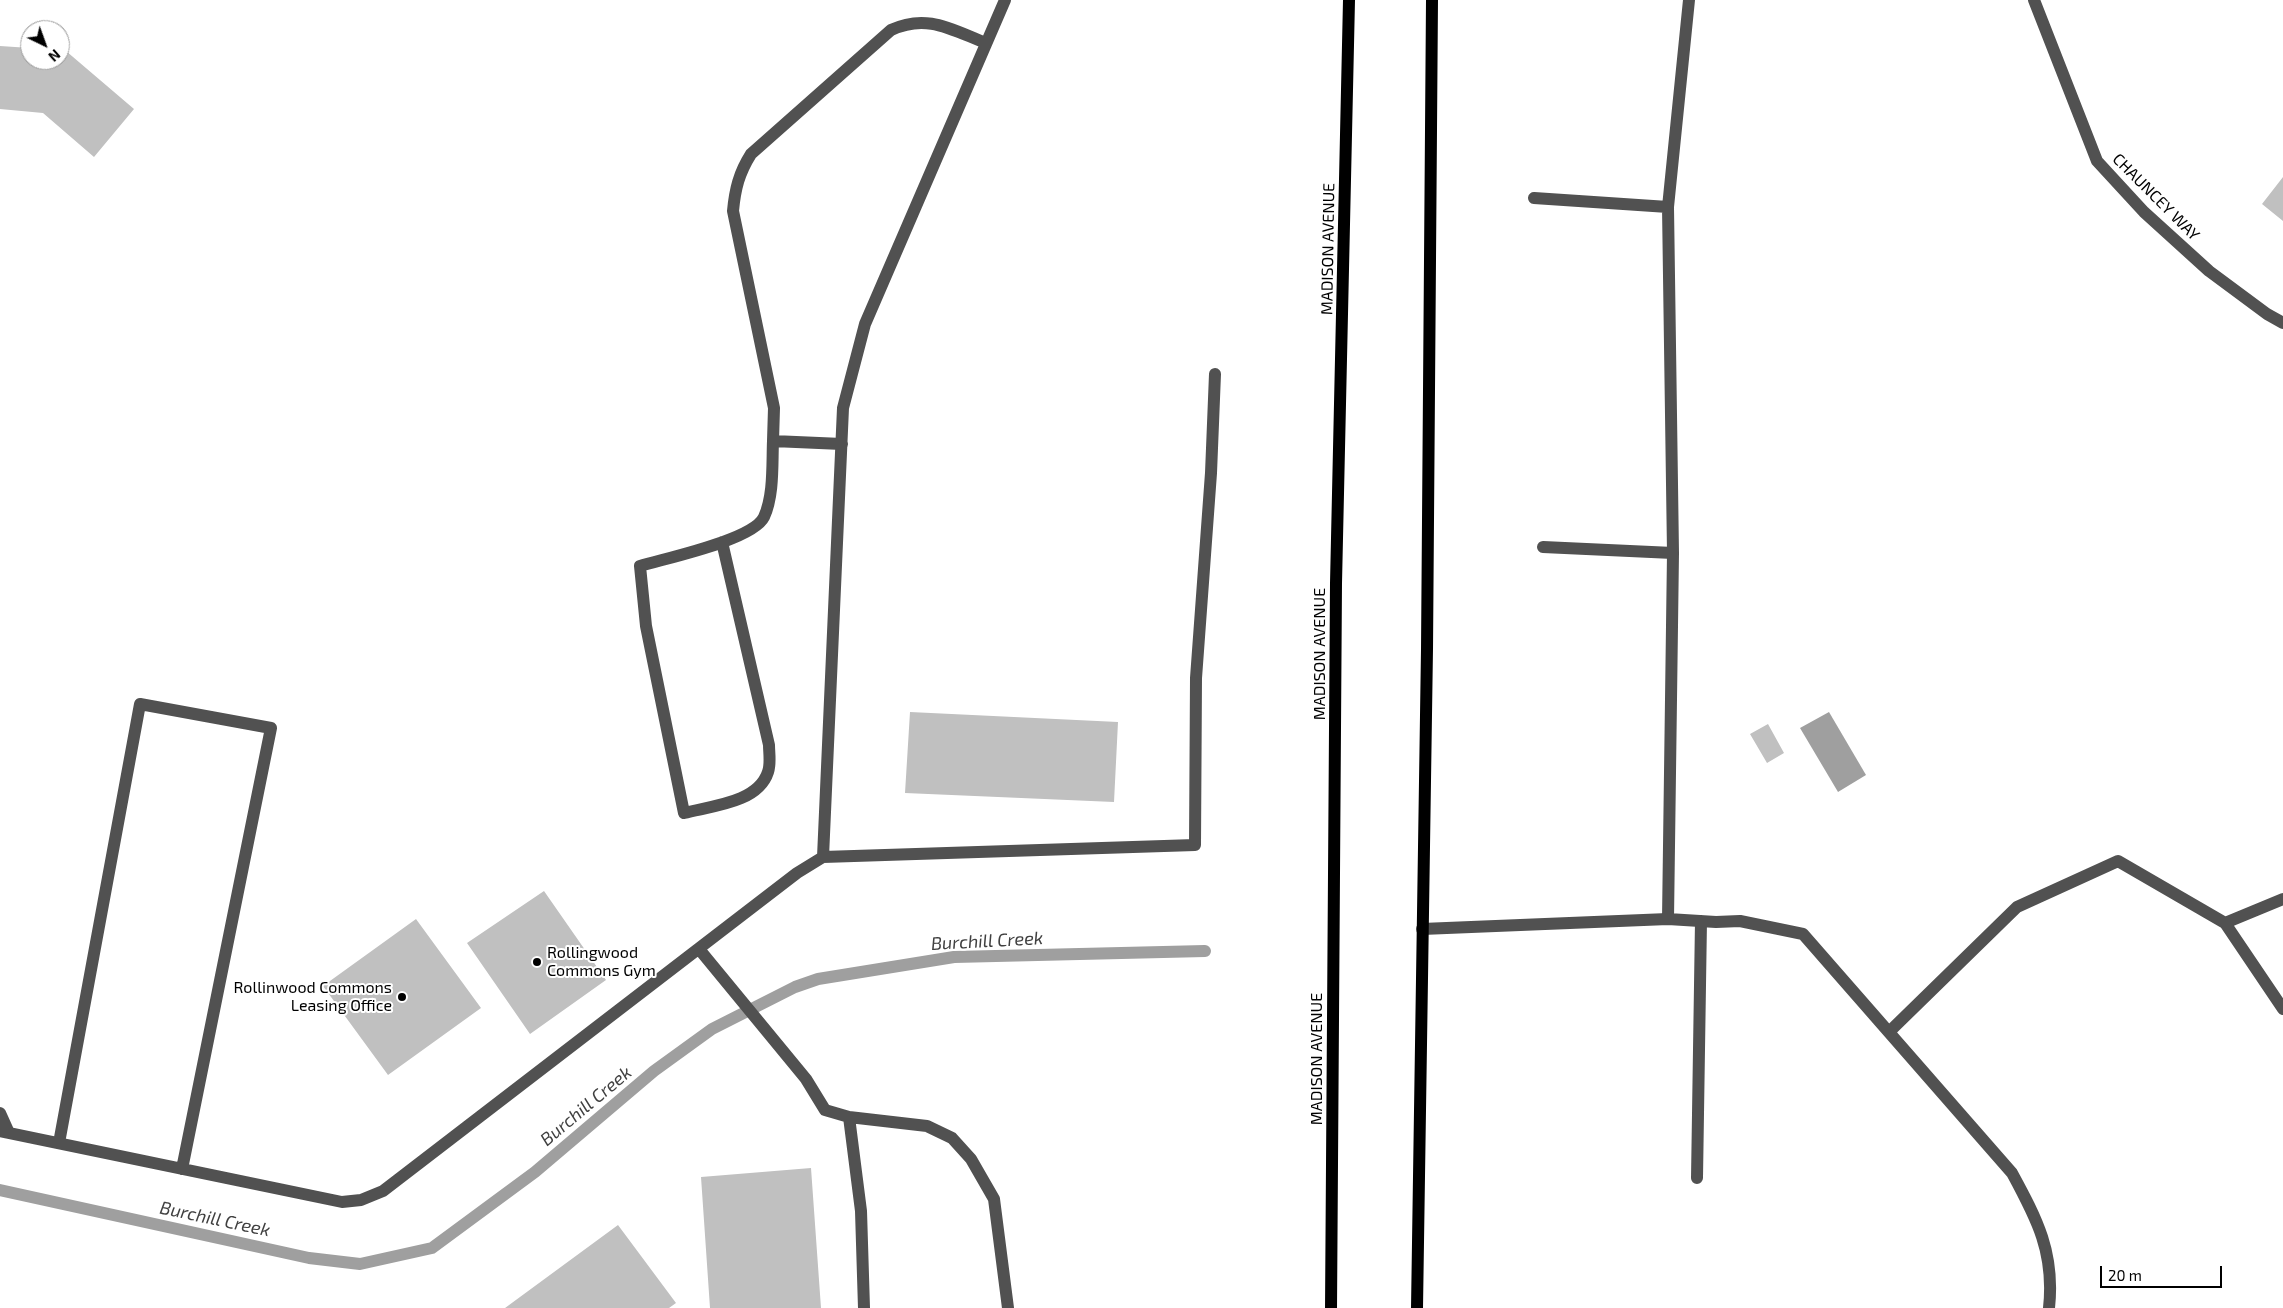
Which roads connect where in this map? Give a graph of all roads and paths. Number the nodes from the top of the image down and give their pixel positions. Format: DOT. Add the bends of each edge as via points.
graph roads {
  1 [pos="1005,0"];
  2 [pos="1349,0"];
  3 [pos="1432,0"];
  4 [pos="1689,0"];
  5 [pos="2034,0"];
  6 [pos="986,43"];
  7 [pos="1534,198"];
  8 [pos="1668,206"];
  9 [pos="2283,323"];
  10 [pos="1215,374"];
  11 [pos="773,441"];
  12 [pos="842,444"];
  13 [pos="722,542"];
  14 [pos="1543,547"];
  15 [pos="1673,552"];
  16 [pos="823,857"];
  17 [pos="2283,899"];
  18 [pos="1668,919"];
  19 [pos="1701,921"];
  20 [pos="2225,923"];
  21 [pos="1422,929"];
  22 [pos="699,949"];
  23 [pos="2283,1009"];
  24 [pos="1889,1032"];
  25 [pos="0,1113"];
  26 [pos="849,1117"];
  27 [pos="4,1132"];
  28 [pos="59,1144"];
  29 [pos="182,1169"];
  30 [pos="1697,1178"];
  31 [pos="864,1308"];
  32 [pos="1008,1308"];
  33 [pos="1331,1308"];
  34 [pos="1417,1308"];
  35 [pos="2049,1308"];
  1 -- 6 [label="street"];
  2 -- 33 [label="main road, MADISON AVENUE" via="1336,583"];
  3 -- 21 [label="main road"];
  4 -- 8 [label="street"];
  5 -- 9 [label="street, CHAUNCEY WAY" via="2097,162 2144,212 2209,272"];
  6 -- 11 [label="street" via="934,22 906,23 891,30 751,154 741,169 732,211 774,408"];
  6 -- 12 [label="street" via="864,324 843,408"];
  7 -- 8 [label="street"];
  8 -- 15 [label="street"];
  10 -- 16 [label="street" via="1196,678 1195,845"];
  11 -- 12 [label="street"];
  11 -- 13 [label="street" via="769,502 763,519 745,534"];
  12 -- 16 [label="street"];
  13 -- 13 [label="street" via="640,566 646,626 684,813 747,795 764,779 770,761"];
  14 -- 15 [label="street"];
  15 -- 18 [label="street"];
  16 -- 22 [label="street"];
  17 -- 20 [label="street"];
  18 -- 19 [label="street"];
  18 -- 21 [label="street"];
  19 -- 24 [label="street" via="1740,921 1803,934"];
  19 -- 30 [label="street"];
  20 -- 23 [label="street"];
  20 -- 24 [label="street" via="2118,861 2017,908"];
  21 -- 34 [label="main road"];
  22 -- 26 [label="street" via="806,1079 825,1110"];
  22 -- 29 [label="street" via="383,1191 361,1200 342,1202"];
  24 -- 35 [label="street" via="2012,1172 2035,1214 2050,1260"];
  25 -- 27 [label="street"];
  26 -- 31 [label="street" via="861,1210"];
  26 -- 32 [label="street" via="927,1126 952,1138 971,1159 994,1199"];
  27 -- 28 [label="street"];
  28 -- 29 [label="street"];
  28 -- 29 [label="street" via="140,704 272,728"];
}
